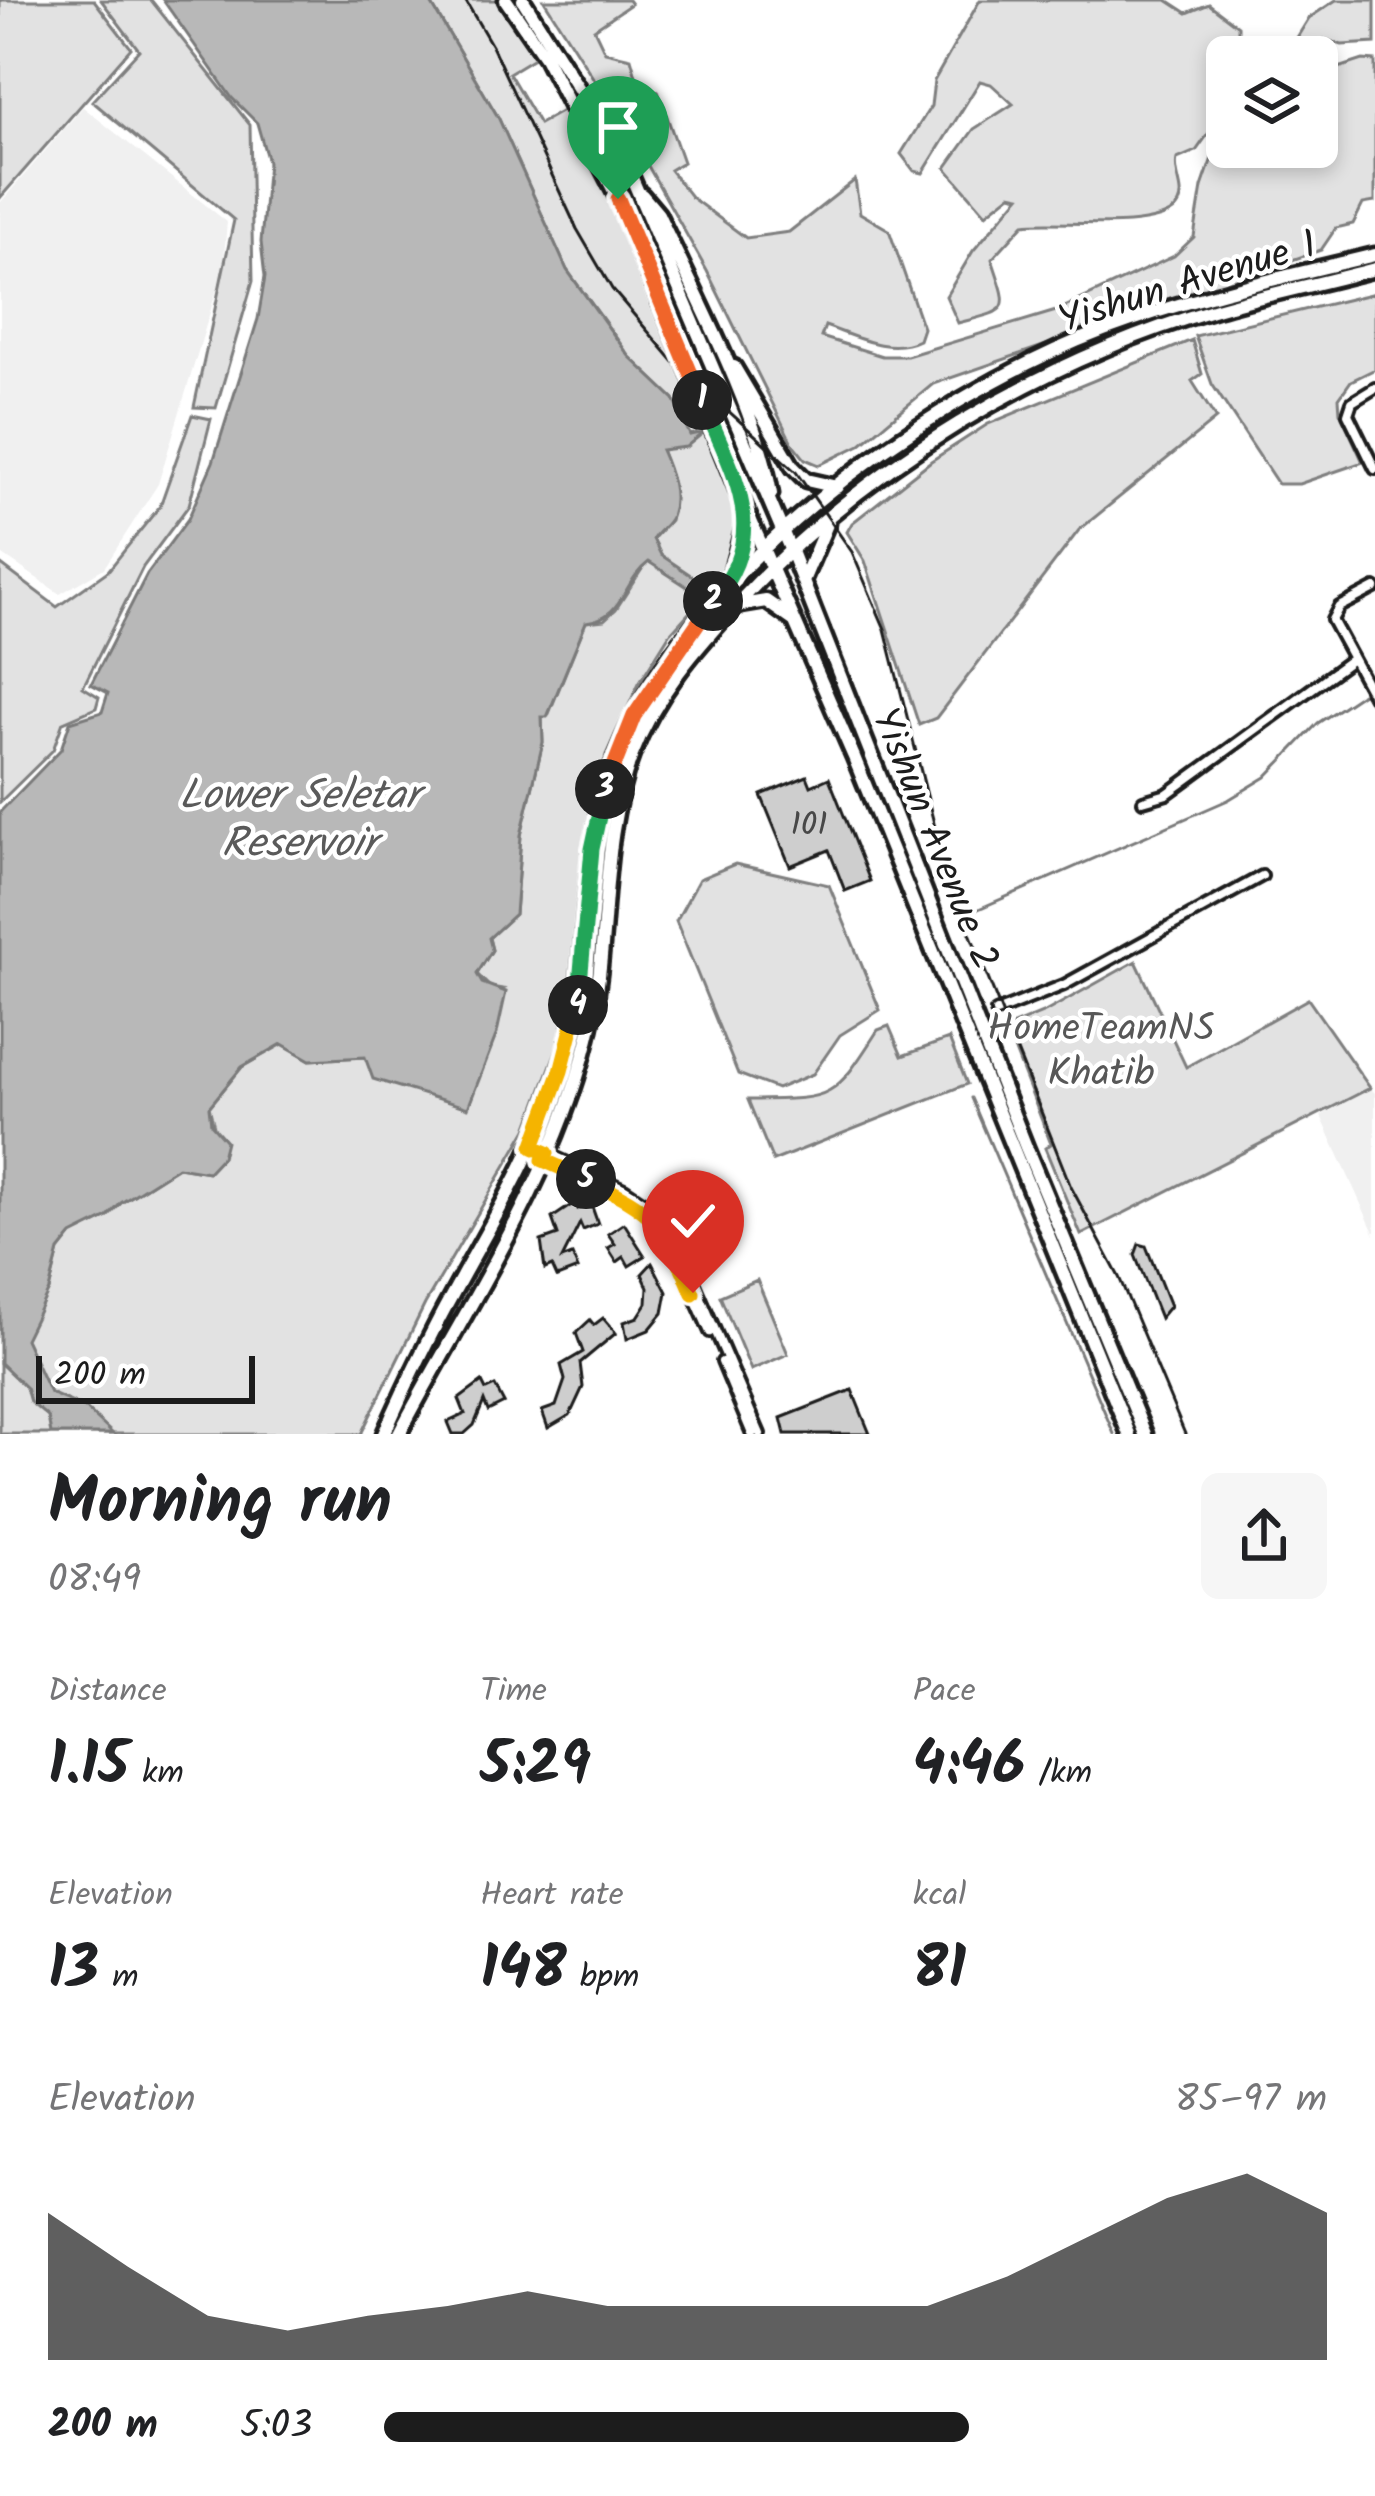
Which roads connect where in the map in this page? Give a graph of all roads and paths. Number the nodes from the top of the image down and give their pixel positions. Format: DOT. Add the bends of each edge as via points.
graph roads {
  1 [pos="506,0"];
  2 [pos="523,0"];
  3 [pos="633,183"];
  4 [pos="1375,255"];
  5 [pos="1375,269"];
  6 [pos="703,313"];
  7 [pos="1375,388"];
  8 [pos="1375,469"];
  9 [pos="837,487"];
  10 [pos="746,511"];
  11 [pos="774,513"];
  12 [pos="832,515"];
  13 [pos="782,531"];
  14 [pos="764,548"];
  15 [pos="790,549"];
  16 [pos="773,566"];
  17 [pos="802,582"];
  18 [pos="726,586"];
  19 [pos="1375,588"];
  20 [pos="735,606"];
  21 [pos="798,625"];
  22 [pos="1351,660"];
  23 [pos="657,676"];
  24 [pos="676,676"];
  25 [pos="1375,699"];
  26 [pos="1143,800"];
  27 [pos="1262,876"];
  28 [pos="996,1012"];
  29 [pos="538,1154"];
  30 [pos="1056,1240"];
  31 [pos="475,1299"];
  32 [pos="448,1303"];
  33 [pos="460,1326"];
  34 [pos="434,1330"];
  35 [pos="384,1434"];
  36 [pos="399,1434"];
  37 [pos="756,1434"];
  38 [pos="1129,1434"];
  39 [pos="1145,1434"];
  1 -- 10 [label="main road, Yishun Avenue 2" via="545,57 618,199"];
  2 -- 3 [label="main road"];
  3 -- 6 [label="main road" via="658,214"];
  3 -- 11 [label="main road"];
  4 -- 9 [label="main road, Yishun Avenue 1" via="1102,331 982,389"];
  5 -- 12 [label="main road, Yishun Avenue 1" via="1214,310 1073,363 948,429"];
  6 -- 9 [label="main road" via="793,467 806,480"];
  6 -- 11 [label="main road" via="766,466"];
  7 -- 8 [label="street" via="1348,414"];
  9 -- 13 [label="main road, Yishun Avenue 1"];
  10 -- 14 [label="main road, Yishun Avenue 2"];
  10 -- 18 [label="main road"];
  11 -- 13 [label="main road, Yishun Avenue 2"];
  12 -- 15 [label="main road, Yishun Avenue 1"];
  12 -- 17 [label="main road"];
  13 -- 14 [label="main road, Yishun Avenue 1"];
  13 -- 15 [label="main road, Yishun Avenue 2"];
  14 -- 16 [label="main road, Yishun Avenue 2"];
  14 -- 18 [label="main road, Yishun Avenue 1"];
  15 -- 16 [label="main road, Yishun Avenue 1"];
  15 -- 17 [label="main road, Yishun Avenue 2"];
  16 -- 20 [label="main road, Yishun Avenue 1"];
  16 -- 21 [label="main road, Yishun Avenue 2"];
  17 -- 30 [label="main road, Yishun Avenue 2"];
  18 -- 23 [label="main road, Yishun Avenue 1"];
  19 -- 22 [label="street" via="1333,614"];
  20 -- 21 [label="main road" via="766,601"];
  20 -- 24 [label="main road, Yishun Avenue 1"];
  21 -- 30 [label="main road, Yishun Avenue 2"];
  22 -- 25 [label="street"];
  22 -- 26 [label="street" via="1167,794"];
  23 -- 24 [label="main road" via="672,664"];
  23 -- 29 [label="main road, Yishun Avenue 1" via="625,733 598,810 580,996"];
  24 -- 29 [label="main road, Yishun Avenue 1" via="646,724 619,796 597,1000 578,1075"];
  27 -- 28 [label="street" via="1064,985"];
  29 -- 31 [label="main road, Yishun Avenue 1"];
  29 -- 32 [label="main road, Yishun Avenue 1"];
  29 -- 37 [label="street" via="624,1189 666,1217"];
  30 -- 38 [label="main road, Yishun Avenue 2"];
  30 -- 39 [label="main road, Yishun Avenue 2"];
  31 -- 32 [label="main road" via="463,1310"];
  31 -- 33 [label="main road, Yishun Avenue 1"];
  32 -- 34 [label="main road, Yishun Avenue 1"];
  33 -- 34 [label="main road" via="444,1320"];
  33 -- 36 [label="main road, Yishun Avenue 1"];
  34 -- 35 [label="main road, Yishun Avenue 1"];
}
